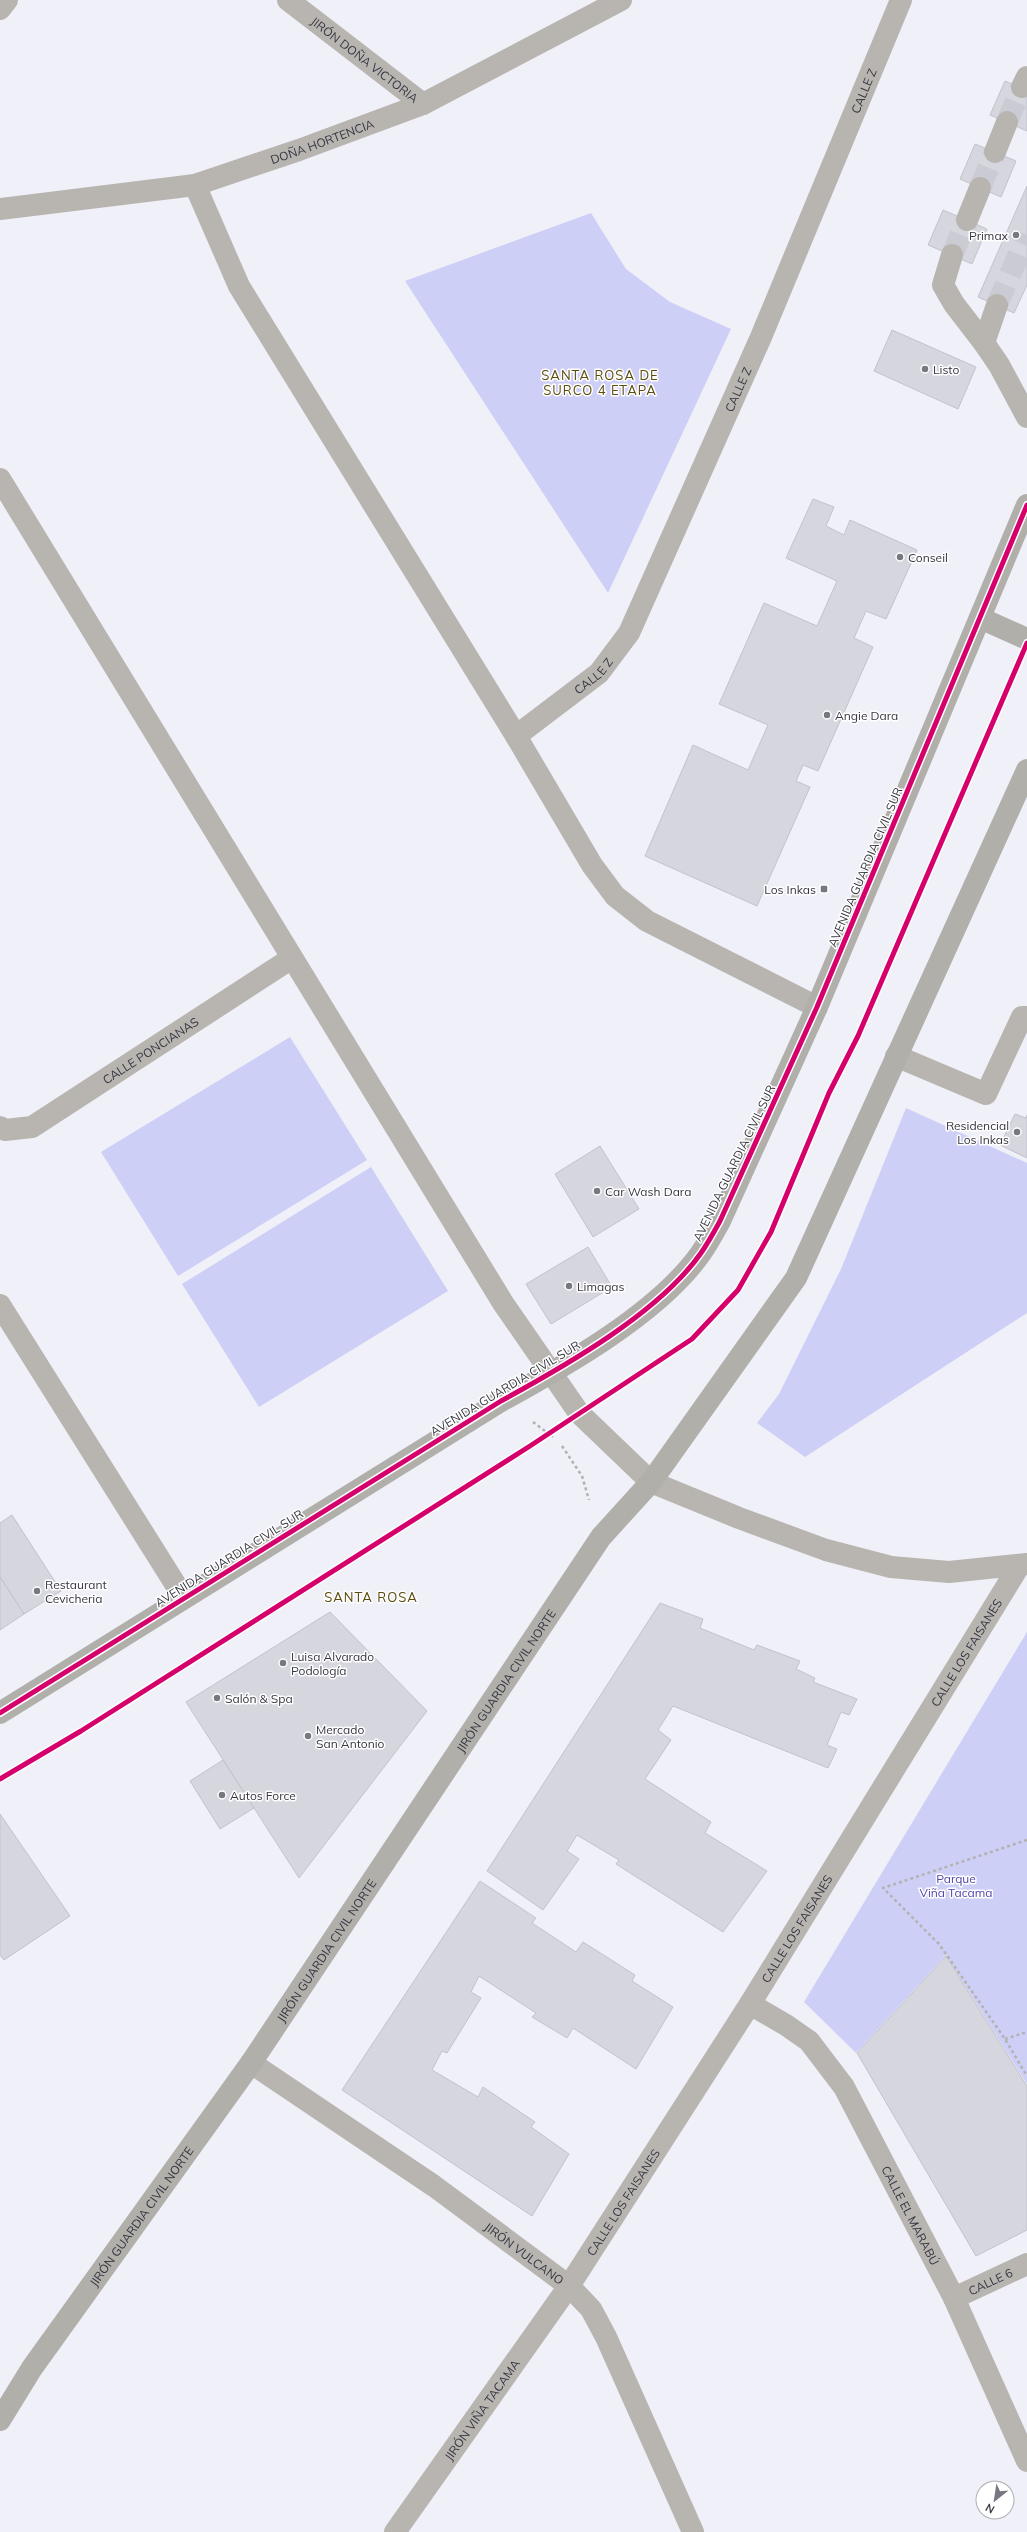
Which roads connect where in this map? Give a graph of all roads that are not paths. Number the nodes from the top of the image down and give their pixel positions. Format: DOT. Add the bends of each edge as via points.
graph roads {
  1 [pos="7,0"];
  2 [pos="288,0"];
  3 [pos="621,0"];
  4 [pos="901,0"];
  5 [pos="0,9"];
  6 [pos="423,104"];
  7 [pos="1007,122"];
  8 [pos="995,152"];
  9 [pos="195,185"];
  10 [pos="980,188"];
  11 [pos="0,209"];
  12 [pos="966,220"];
  13 [pos="952,255"];
  14 [pos="997,305"];
  15 [pos="984,343"];
  16 [pos="1027,417"];
  17 [pos="0,479"];
  18 [pos="1027,505"];
  19 [pos="980,618"];
  20 [pos="1027,639"];
  21 [pos="516,736"];
  22 [pos="1027,770"];
  23 [pos="292,958"];
  24 [pos="817,1007"];
  25 [pos="1027,1017"];
  26 [pos="896,1056"];
  27 [pos="3,1128"];
  28 [pos="0,1305"];
  29 [pos="553,1373"];
  30 [pos="651,1482"];
  31 [pos="1023,1565"];
  32 [pos="184,1598"];
  33 [pos="0,1713"];
  34 [pos="750,2004"];
  35 [pos="251,2063"];
  36 [pos="1027,2264"];
  37 [pos="569,2286"];
  38 [pos="954,2298"];
  39 [pos="0,2420"];
  40 [pos="1027,2461"];
  41 [pos="395,2532"];
  42 [pos="693,2532"];
  1 -- 5 [label="street"];
  2 -- 6 [label="street, JIRÓN DOÑA VICTORIA"];
  3 -- 6 [label="street, DOÑA HORTENCIA"];
  4 -- 21 [label="street, CALLE Z" via="761,337 629,633 599,673"];
  6 -- 9 [label="street, DOÑA HORTENCIA"];
  7 -- 8 [label="street"];
  9 -- 11 [label="street, DOÑA HORTENCIA"];
  9 -- 21 [label="street" via="239,286"];
  10 -- 12 [label="street"];
  13 -- 15 [label="street" via="943,286"];
  14 -- 15 [label="street"];
  15 -- 16 [label="street"];
  17 -- 23 [label="street"];
  18 -- 19 [label="main road, AVENIDA GUARDIA CIVIL SUR"];
  19 -- 20 [label="main road"];
  19 -- 24 [label="main road, AVENIDA GUARDIA CIVIL SUR"];
  21 -- 24 [label="street" via="592,865 615,896 647,921"];
  22 -- 26 [label="main road, JIRÓN GUARDIA CIVIL NORTE"];
  23 -- 27 [label="street, CALLE PONCIANAS" via="32,1127"];
  23 -- 29 [label="street" via="503,1303"];
  24 -- 29 [label="main road, AVENIDA GUARDIA CIVIL SUR" via="720,1221 701,1254 645,1310"];
  25 -- 26 [label="street" via="1022,1017 986,1094"];
  26 -- 30 [label="main road, JIRÓN GUARDIA CIVIL NORTE" via="796,1278"];
  28 -- 32 [label="street"];
  29 -- 30 [label="street" via="579,1413"];
  29 -- 32 [label="main road, AVENIDA GUARDIA CIVIL SUR" via="501,1401"];
  30 -- 31 [label="street, CALLE LOS FAISANES" via="826,1550 891,1567 949,1572"];
  30 -- 35 [label="main road, JIRÓN GUARDIA CIVIL NORTE" via="601,1537"];
  31 -- 34 [label="street, CALLE LOS FAISANES"];
  32 -- 33 [label="main road, AVENIDA GUARDIA CIVIL SUR"];
  34 -- 37 [label="street, CALLE LOS FAISANES"];
  34 -- 38 [label="street, CALLE EL MARABÚ" via="786,2025 808,2042 844,2087"];
  35 -- 37 [label="street, JIRÓN VULCANO" via="434,2186"];
  35 -- 39 [label="main road, JIRÓN GUARDIA CIVIL NORTE" via="32,2368"];
  36 -- 38 [label="street, CALLE 6"];
  37 -- 41 [label="street, JIRÓN VIÑA TACAMA"];
  37 -- 42 [label="street, JIRÓN VULCANO" via="591,2309 606,2336"];
  38 -- 40 [label="street, CALLE EL MARABÚ"];
}
